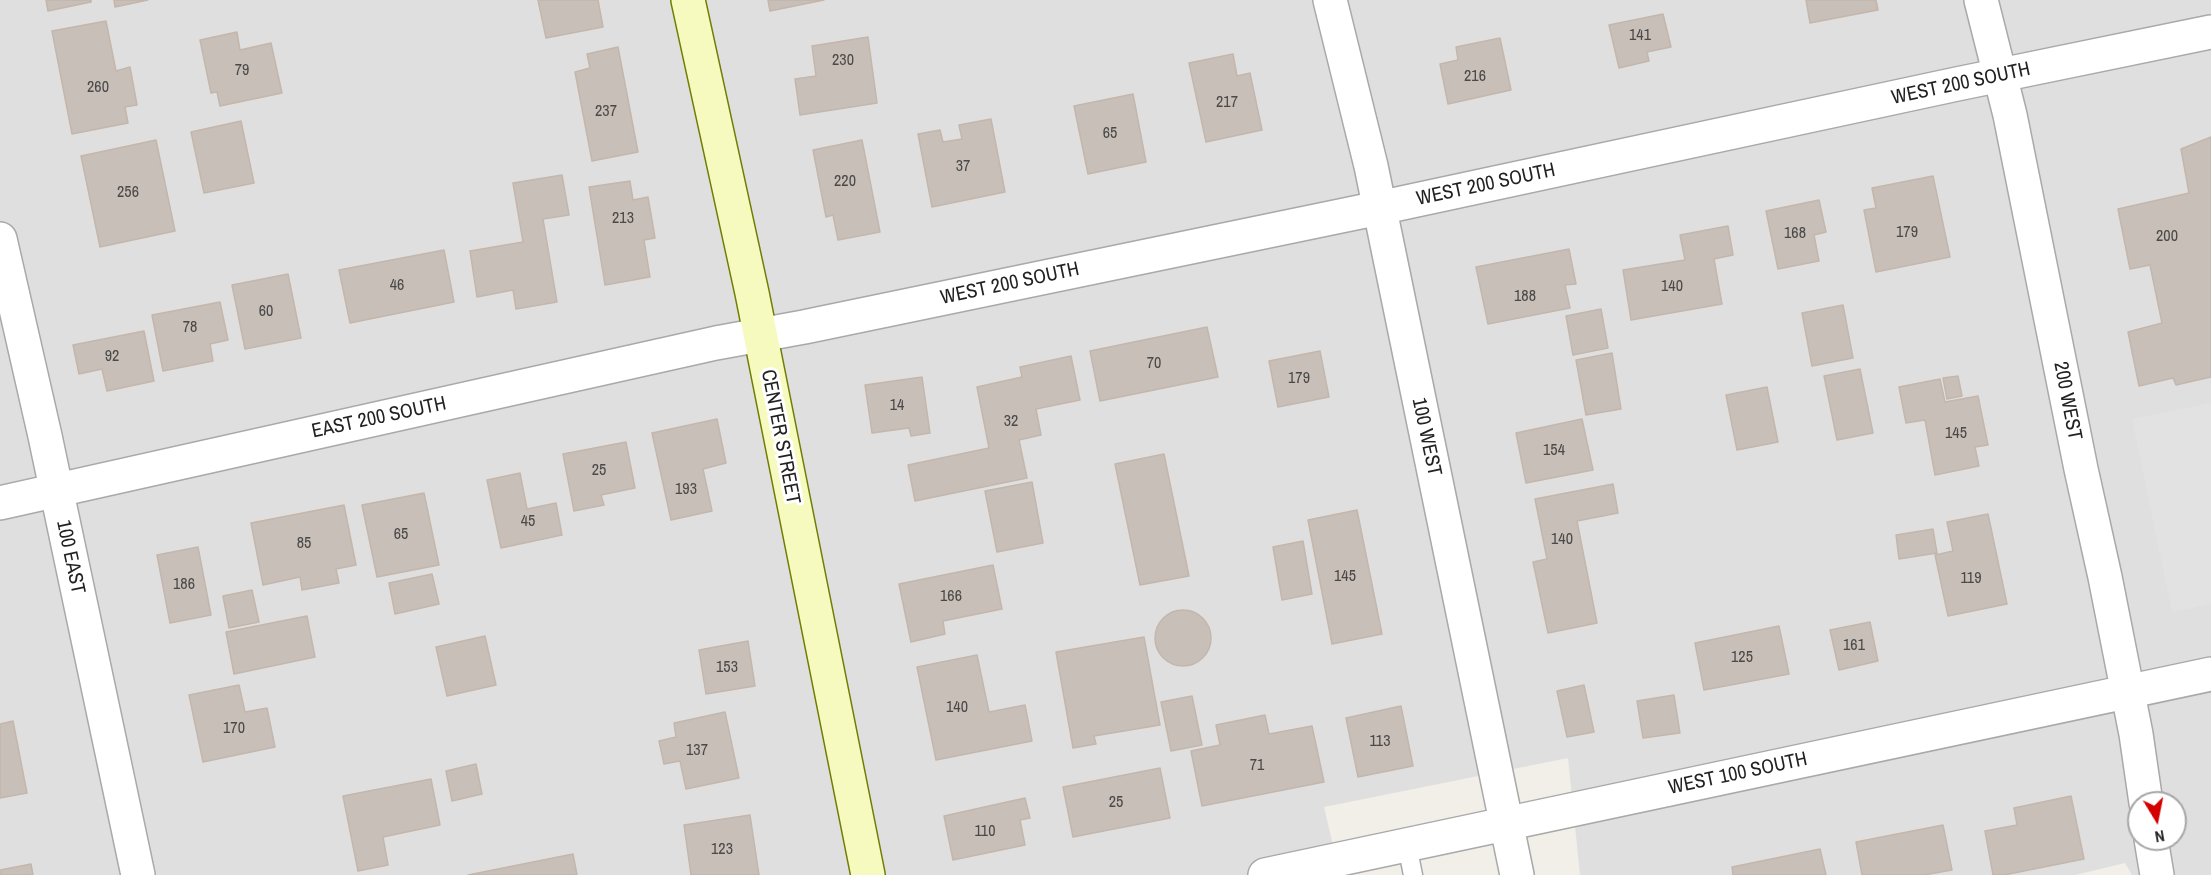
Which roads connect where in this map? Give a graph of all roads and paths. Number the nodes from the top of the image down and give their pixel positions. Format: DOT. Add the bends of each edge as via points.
graph roads {
  1 [pos="688,0"];
  2 [pos="1330,0"];
  3 [pos="1982,0"];
  4 [pos="2211,32"];
  5 [pos="2000,76"];
  6 [pos="1379,208"];
  7 [pos="0,239"];
  8 [pos="759,335"];
  9 [pos="56,490"];
  10 [pos="0,503"];
  11 [pos="2211,674"];
  12 [pos="2126,691"];
  13 [pos="2144,791"];
  14 [pos="1507,823"];
  15 [pos="2153,851"];
  16 [pos="1410,860"];
  17 [pos="138,875"];
  18 [pos="868,875"];
  19 [pos="1265,875"];
  20 [pos="1517,875"];
  21 [pos="2157,875"];
  1 -- 8 [label="street, CENTER STREET"];
  2 -- 6 [label="street, 100 WEST"];
  3 -- 5 [label="street, 200 WEST"];
  4 -- 5 [label="street, WEST 200 SOUTH"];
  5 -- 6 [label="street, WEST 200 SOUTH"];
  5 -- 12 [label="street, 200 WEST"];
  6 -- 8 [label="street, WEST 200 SOUTH"];
  6 -- 14 [label="street, 100 WEST"];
  7 -- 9 [label="street, 100 EAST"];
  8 -- 9 [label="street, EAST 200 SOUTH"];
  8 -- 18 [label="street, CENTER STREET"];
  9 -- 10 [label="street, EAST 200 SOUTH"];
  9 -- 17 [label="street, 100 EAST"];
  11 -- 12 [label="street, WEST 100 SOUTH"];
  12 -- 13 [label="street, 200 WEST"];
  12 -- 14 [label="street, WEST 100 SOUTH"];
  14 -- 16 [label="street, WEST 100 SOUTH"];
  14 -- 20 [label="street, 100 WEST"];
  15 -- 21 [label="street"];
  16 -- 19 [label="street, WEST 100 SOUTH"];
}
